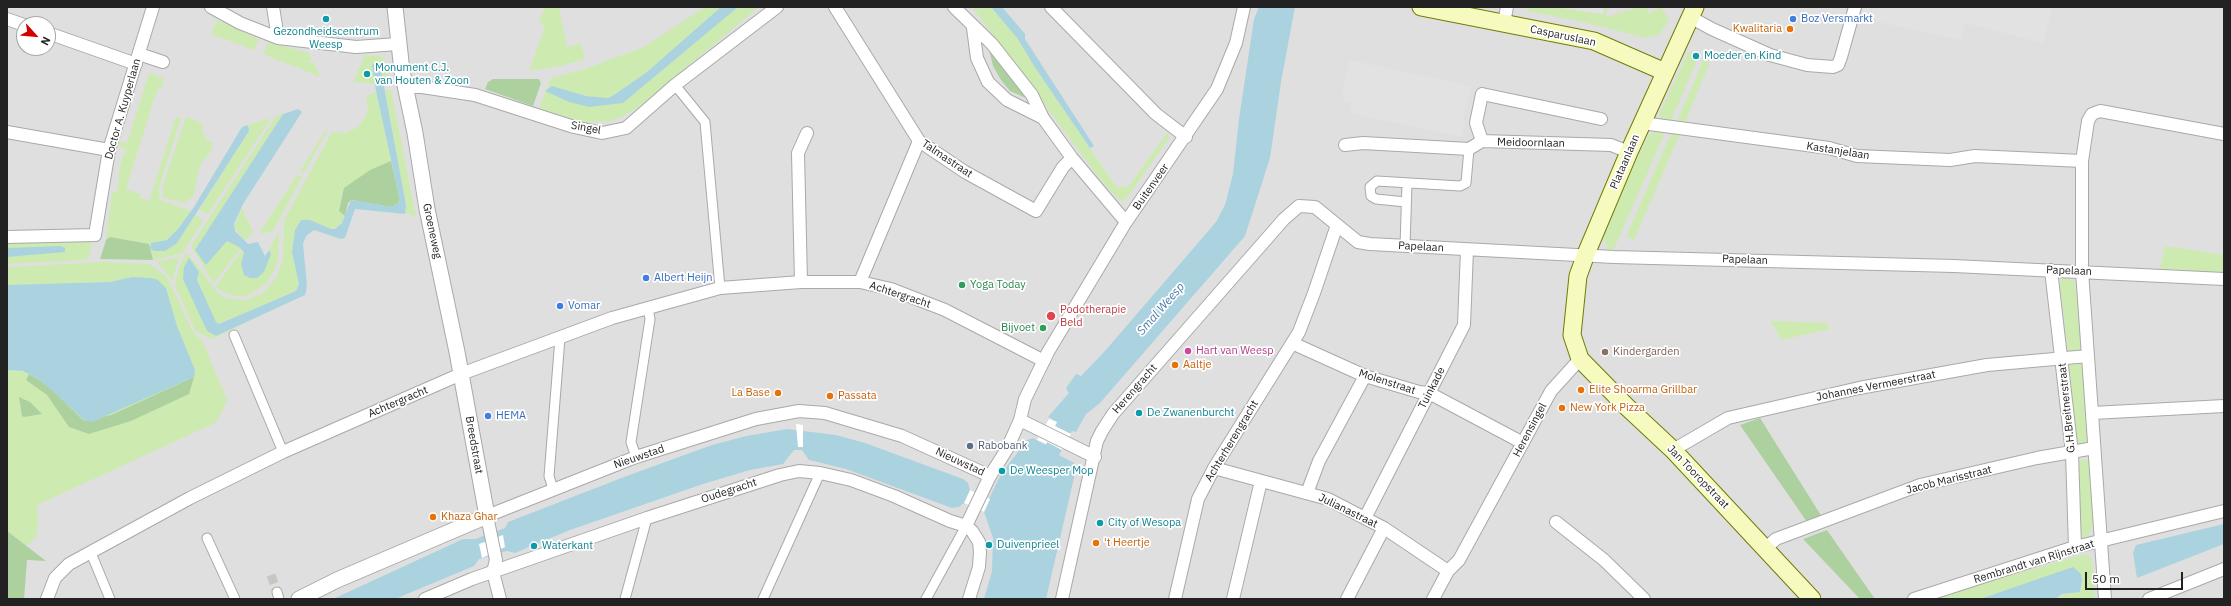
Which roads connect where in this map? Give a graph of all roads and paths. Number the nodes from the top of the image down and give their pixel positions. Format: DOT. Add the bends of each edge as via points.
graph roads {
  1 [pos="153,7"];
  2 [pos="211,7"];
  3 [pos="273,7"];
  4 [pos="395,7"];
  5 [pos="776,7"];
  6 [pos="835,7"];
  7 [pos="954,7"];
  8 [pos="1051,7"];
  9 [pos="1244,7"];
  10 [pos="1421,7"];
  11 [pos="1855,7"];
  12 [pos="1692,12"];
  13 [pos="1505,15"];
  14 [pos="973,28"];
  15 [pos="56,35"];
  16 [pos="278,38"];
  17 [pos="398,44"];
  18 [pos="137,59"];
  19 [pos="163,62"];
  20 [pos="1665,72"];
  21 [pos="676,85"];
  22 [pos="406,87"];
  23 [pos="1043,118"];
  24 [pos="1601,119"];
  25 [pos="1642,123"];
  26 [pos="7,132"];
  27 [pos="807,133"];
  28 [pos="2224,134"];
  29 [pos="1186,137"];
  30 [pos="919,141"];
  31 [pos="1482,142"];
  32 [pos="1345,145"];
  33 [pos="109,150"];
  34 [pos="1469,150"];
  35 [pos="1629,152"];
  36 [pos="1072,158"];
  37 [pos="2082,161"];
  38 [pos="1407,184"];
  39 [pos="1406,202"];
  40 [pos="1284,219"];
  41 [pos="1126,222"];
  42 [pos="1337,225"];
  43 [pos="7,237"];
  44 [pos="1405,246"];
  45 [pos="1467,250"];
  46 [pos="1586,254"];
  47 [pos="2051,270"];
  48 [pos="2082,271"];
  49 [pos="2224,279"];
  50 [pos="801,282"];
  51 [pos="860,282"];
  52 [pos="720,285"];
  53 [pos="648,308"];
  54 [pos="234,335"];
  55 [pos="560,338"];
  56 [pos="1292,344"];
  57 [pos="2088,356"];
  58 [pos="1580,359"];
  59 [pos="2062,359"];
  60 [pos="1044,362"];
  61 [pos="461,374"];
  62 [pos="1365,376"];
  63 [pos="1429,393"];
  64 [pos="2224,406"];
  65 [pos="2092,414"];
  66 [pos="1020,420"];
  67 [pos="1523,443"];
  68 [pos="2094,448"];
  69 [pos="1674,450"];
  70 [pos="283,452"];
  71 [pos="2072,453"];
  72 [pos="636,457"];
  73 [pos="1095,457"];
  74 [pos="1214,468"];
  75 [pos="820,473"];
  76 [pos="990,476"];
  77 [pos="1261,481"];
  78 [pos="553,489"];
  79 [pos="1307,493"];
  80 [pos="2224,511"];
  81 [pos="487,516"];
  82 [pos="647,518"];
  83 [pos="1365,518"];
  84 [pos="1556,522"];
  85 [pos="966,526"];
  86 [pos="1384,528"];
  87 [pos="207,538"];
  88 [pos="2100,542"];
  89 [pos="2075,546"];
  90 [pos="1766,548"];
  91 [pos="91,553"];
  92 [pos="494,566"];
  93 [pos="2224,569"];
  94 [pos="1448,571"];
  95 [pos="47,599"];
  96 [pos="110,599"];
  97 [pos="235,599"];
  98 [pos="299,599"];
  99 [pos="425,599"];
  100 [pos="500,599"];
  101 [pos="625,599"];
  102 [pos="763,599"];
  103 [pos="926,599"];
  104 [pos="969,599"];
  105 [pos="1062,599"];
  106 [pos="1175,599"];
  107 [pos="1233,599"];
  108 [pos="1347,599"];
  109 [pos="1434,599"];
  110 [pos="1644,599"];
  111 [pos="1812,599"];
  112 [pos="1914,599"];
  113 [pos="2105,599"];
  114 [pos="2149,599"];
  1 -- 18 [label="street, Doctor A. Kuyperlaan"];
  2 -- 16 [label="street" via="240,23"];
  3 -- 16 [label="street"];
  4 -- 17 [label="street, Groeneweg"];
  5 -- 21 [label="street, Singel"];
  6 -- 30 [label="street, Talmastraat"];
  7 -- 14 [label="street"];
  8 -- 29 [label="street" via="1156,114"];
  9 -- 29 [label="street, Buitenveer" via="1236,43 1217,89"];
  10 -- 13 [label="main road, Casparuslaan"];
  11 -- 12 [label="street" via="1841,57 1838,65 1833,66 1807,65 1770,55 1712,29"];
  12 -- 20 [label="main road, Plataanlaan"];
  13 -- 20 [label="main road, Casparuslaan" via="1594,41"];
  14 -- 23 [label="street" via="992,44 1032,95"];
  14 -- 23 [label="street" via="976,58 988,82 1007,100"];
  15 -- 18 [label="street"];
  16 -- 17 [label="street" via="356,47"];
  17 -- 22 [label="street, Groeneweg"];
  18 -- 19 [label="street"];
  18 -- 33 [label="street, Doctor A. Kuyperlaan"];
  20 -- 25 [label="main road, Plataanlaan"];
  21 -- 22 [label="street, Singel" via="626,128 602,133 574,127 475,95"];
  21 -- 52 [label="street" via="705,122"];
  22 -- 61 [label="street, Groeneweg" via="427,208"];
  23 -- 36 [label="street"];
  24 -- 31 [label="street, Meidoornlaan" via="1482,94 1476,123"];
  25 -- 35 [label="main road, Plataanlaan"];
  25 -- 37 [label="street, Kastanjelaan" via="1829,148 1857,156 1950,160 1975,156"];
  26 -- 33 [label="street"];
  27 -- 50 [label="street" via="798,153"];
  28 -- 37 [label="street, G.H.Breitnerstraat" via="2100,111 2092,114 2088,121"];
  29 -- 41 [label="street, Buitenveer"];
  30 -- 36 [label="street, Talmastraat" via="965,172 1036,211 1063,167"];
  30 -- 51 [label="street"];
  31 -- 34 [label="street"];
  31 -- 35 [label="street, Meidoornlaan" via="1612,145"];
  32 -- 34 [label="street" via="1363,143"];
  33 -- 43 [label="street, Doctor A. Kuyperlaan" via="95,236"];
  34 -- 38 [label="street" via="1466,183 1460,186"];
  35 -- 46 [label="main road, Plataanlaan"];
  36 -- 41 [label="street"];
  37 -- 48 [label="street, G.H.Breitnerstraat"];
  38 -- 39 [label="street"];
  38 -- 39 [label="street" via="1377,181 1370,187 1371,196 1376,199"];
  39 -- 44 [label="street"];
  40 -- 42 [label="street, Papelaan" via="1298,206 1306,205 1315,207"];
  40 -- 73 [label="street, Herengracht" via="1113,414 1097,441"];
  41 -- 60 [label="street, Buitenveer"];
  42 -- 44 [label="street, Papelaan" via="1358,242"];
  42 -- 56 [label="street, Achterherengracht" via="1314,293"];
  44 -- 45 [label="street, Papelaan"];
  45 -- 46 [label="street, Papelaan"];
  45 -- 63 [label="street, Tuinkade" via="1464,325"];
  46 -- 47 [label="street, Papelaan" via="1614,257"];
  46 -- 58 [label="main road" via="1578,276 1572,336"];
  47 -- 48 [label="street, Papelaan"];
  47 -- 59 [label="street, G.H.Breitnerstraat"];
  48 -- 49 [label="street, Papelaan"];
  48 -- 57 [label="street, G.H.Breitnerstraat"];
  50 -- 51 [label="street, Achtergracht"];
  50 -- 52 [label="street, Achtergracht"];
  51 -- 60 [label="street, Achtergracht" via="891,290 945,310"];
  52 -- 53 [label="street, Achtergracht"];
  53 -- 55 [label="street, Achtergracht"];
  53 -- 72 [label="street" via="650,319 631,442"];
  54 -- 70 [label="street"];
  55 -- 61 [label="street, Achtergracht"];
  55 -- 78 [label="street" via="549,476"];
  56 -- 62 [label="street, Molenstraat"];
  56 -- 74 [label="street, Achterherengracht"];
  57 -- 59 [label="street, Johannes Vermeerstraat"];
  57 -- 65 [label="street, G.H.Breitnerstraat"];
  58 -- 67 [label="street, Herensingel" via="1551,391"];
  58 -- 69 [label="main road, Jan Tooropstraat"];
  59 -- 69 [label="street, Johannes Vermeerstraat" via="1966,369 1859,388 1734,416"];
  59 -- 71 [label="street, G.H.Breitnerstraat"];
  60 -- 66 [label="street, Buitenveer" via="1025,399"];
  61 -- 70 [label="street, Achtergracht"];
  61 -- 81 [label="street, Breedstraat"];
  62 -- 63 [label="street, Molenstraat"];
  62 -- 79 [label="street" via="1319,461"];
  63 -- 67 [label="street, Molenstraat"];
  63 -- 83 [label="street, Tuinkade"];
  64 -- 65 [label="street"];
  65 -- 68 [label="street, G.H.Breitnerstraat"];
  66 -- 73 [label="street"];
  66 -- 76 [label="street, Buitenveer" via="1007,449"];
  67 -- 94 [label="street, Herensingel" via="1460,560"];
  68 -- 71 [label="street, Jacob Marisstraat"];
  68 -- 88 [label="street, G.H.Breitnerstraat"];
  69 -- 90 [label="main road, Jan Tooropstraat"];
  70 -- 91 [label="street, Achtergracht" via="190,498"];
  71 -- 89 [label="street, G.H.Breitnerstraat"];
  71 -- 90 [label="street, Jacob Marisstraat" via="2037,458 1920,486 1776,539"];
  72 -- 76 [label="street, Nieuwstad" via="756,419 799,411 824,414 890,431"];
  72 -- 78 [label="street, Nieuwstad"];
  73 -- 105 [label="street, Herengracht"];
  74 -- 77 [label="street, Julianastraat"];
  74 -- 106 [label="street, Achterherengracht" via="1198,499"];
  75 -- 82 [label="street, Oudegracht" via="799,471 780,475"];
  75 -- 85 [label="street, Oudegracht" via="851,480"];
  75 -- 102 [label="street"];
  76 -- 85 [label="street, Buitenveer"];
  77 -- 79 [label="street, Julianastraat"];
  77 -- 107 [label="street"];
  78 -- 81 [label="street, Nieuwstad"];
  79 -- 83 [label="street, Julianastraat" via="1328,499"];
  80 -- 88 [label="street, Rembrandt van Rijnstraat"];
  81 -- 92 [label="street"];
  81 -- 98 [label="street, Nieuwstad" via="337,580"];
  82 -- 92 [label="street, Oudegracht"];
  82 -- 101 [label="street"];
  83 -- 86 [label="street, Julianastraat"];
  84 -- 110 [label="street" via="1604,560"];
  85 -- 103 [label="street"];
  85 -- 104 [label="street" via="979,542 980,552 979,566"];
  86 -- 94 [label="street, Julianastraat"];
  86 -- 108 [label="street"];
  87 -- 97 [label="street"];
  88 -- 89 [label="street, Rembrandt van Rijnstraat"];
  88 -- 113 [label="street, G.H.Breitnerstraat"];
  89 -- 112 [label="street, Rembrandt van Rijnstraat"];
  90 -- 111 [label="main road, Jan Tooropstraat"];
  91 -- 95 [label="street, Achtergracht" via="69,564 55,578"];
  91 -- 96 [label="street"];
  92 -- 99 [label="street, Oudegracht"];
  92 -- 100 [label="street"];
  93 -- 114 [label="street"];
  94 -- 109 [label="street, Herensingel"];
}
